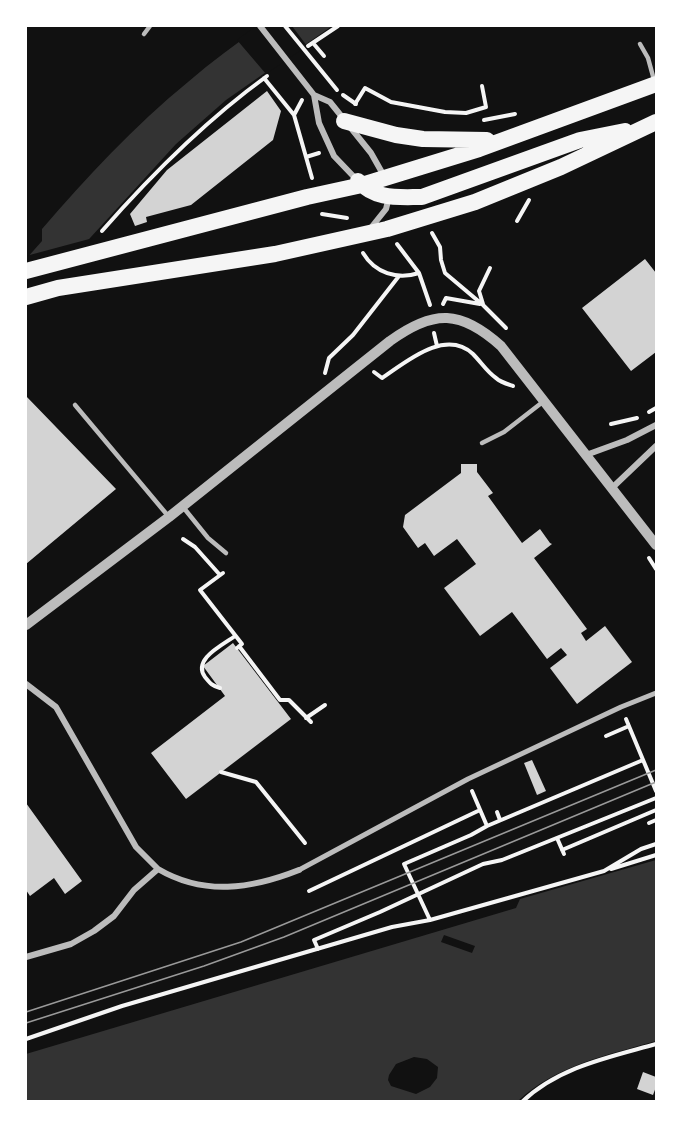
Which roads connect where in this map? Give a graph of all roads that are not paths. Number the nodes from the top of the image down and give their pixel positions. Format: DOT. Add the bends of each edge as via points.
graph roads {
  1 [pos="150,26"];
  2 [pos="260,26"];
  3 [pos="144,34"];
  4 [pos="640,44"];
  5 [pos="656,85"];
  6 [pos="315,95"];
  7 [pos="344,120"];
  8 [pos="653,124"];
  9 [pos="506,139"];
  10 [pos="385,178"];
  11 [pos="359,182"];
  12 [pos="389,197"];
  13 [pos="359,236"];
  14 [pos="26,271"];
  15 [pos="26,297"];
  16 [pos="544,400"];
  17 [pos="75,405"];
  18 [pos="657,425"];
  19 [pos="483,442"];
  20 [pos="657,446"];
  21 [pos="586,455"];
  22 [pos="612,488"];
  23 [pos="183,507"];
  24 [pos="170,517"];
  25 [pos="657,545"];
  26 [pos="226,553"];
  27 [pos="26,625"];
  28 [pos="26,684"];
  29 [pos="657,693"];
  30 [pos="158,869"];
  31 [pos="299,870"];
  32 [pos="26,957"];
  1 -- 3 [label="lane"];
  2 -- 6 [label="street"];
  4 -- 5 [label="lane"];
  5 -- 9 [label="highway"];
  6 -- 7 [label="street" via="330,102"];
  6 -- 11 [label="street" via="319,123 334,156"];
  7 -- 9 [label="highway" via="423,139"];
  7 -- 10 [label="street"];
  8 -- 12 [label="highway" via="580,140 422,197"];
  8 -- 13 [label="highway" via="475,202"];
  9 -- 10 [label="highway"];
  10 -- 11 [label="highway"];
  10 -- 12 [label="street"];
  11 -- 12 [label="highway" via="375,194"];
  11 -- 14 [label="highway"];
  12 -- 13 [label="street" via="377,222"];
  13 -- 15 [label="highway" via="275,254 58,288"];
  16 -- 19 [label="lane" via="504,432"];
  16 -- 21 [label="street"];
  16 -- 23 [label="street" via="495,340 459,319 432,318 416,324 374,353"];
  17 -- 24 [label="lane"];
  18 -- 21 [label="street"];
  20 -- 22 [label="street"];
  21 -- 22 [label="street"];
  22 -- 25 [label="street"];
  23 -- 24 [label="street"];
  23 -- 26 [label="lane"];
  24 -- 27 [label="street"];
  28 -- 30 [label="street" via="56,707 136,847"];
  29 -- 31 [label="street" via="468,779"];
  30 -- 31 [label="street" via="184,882 213,887 252,885"];
  30 -- 32 [label="street" via="134,890 114,916 94,931 71,944"];
}
